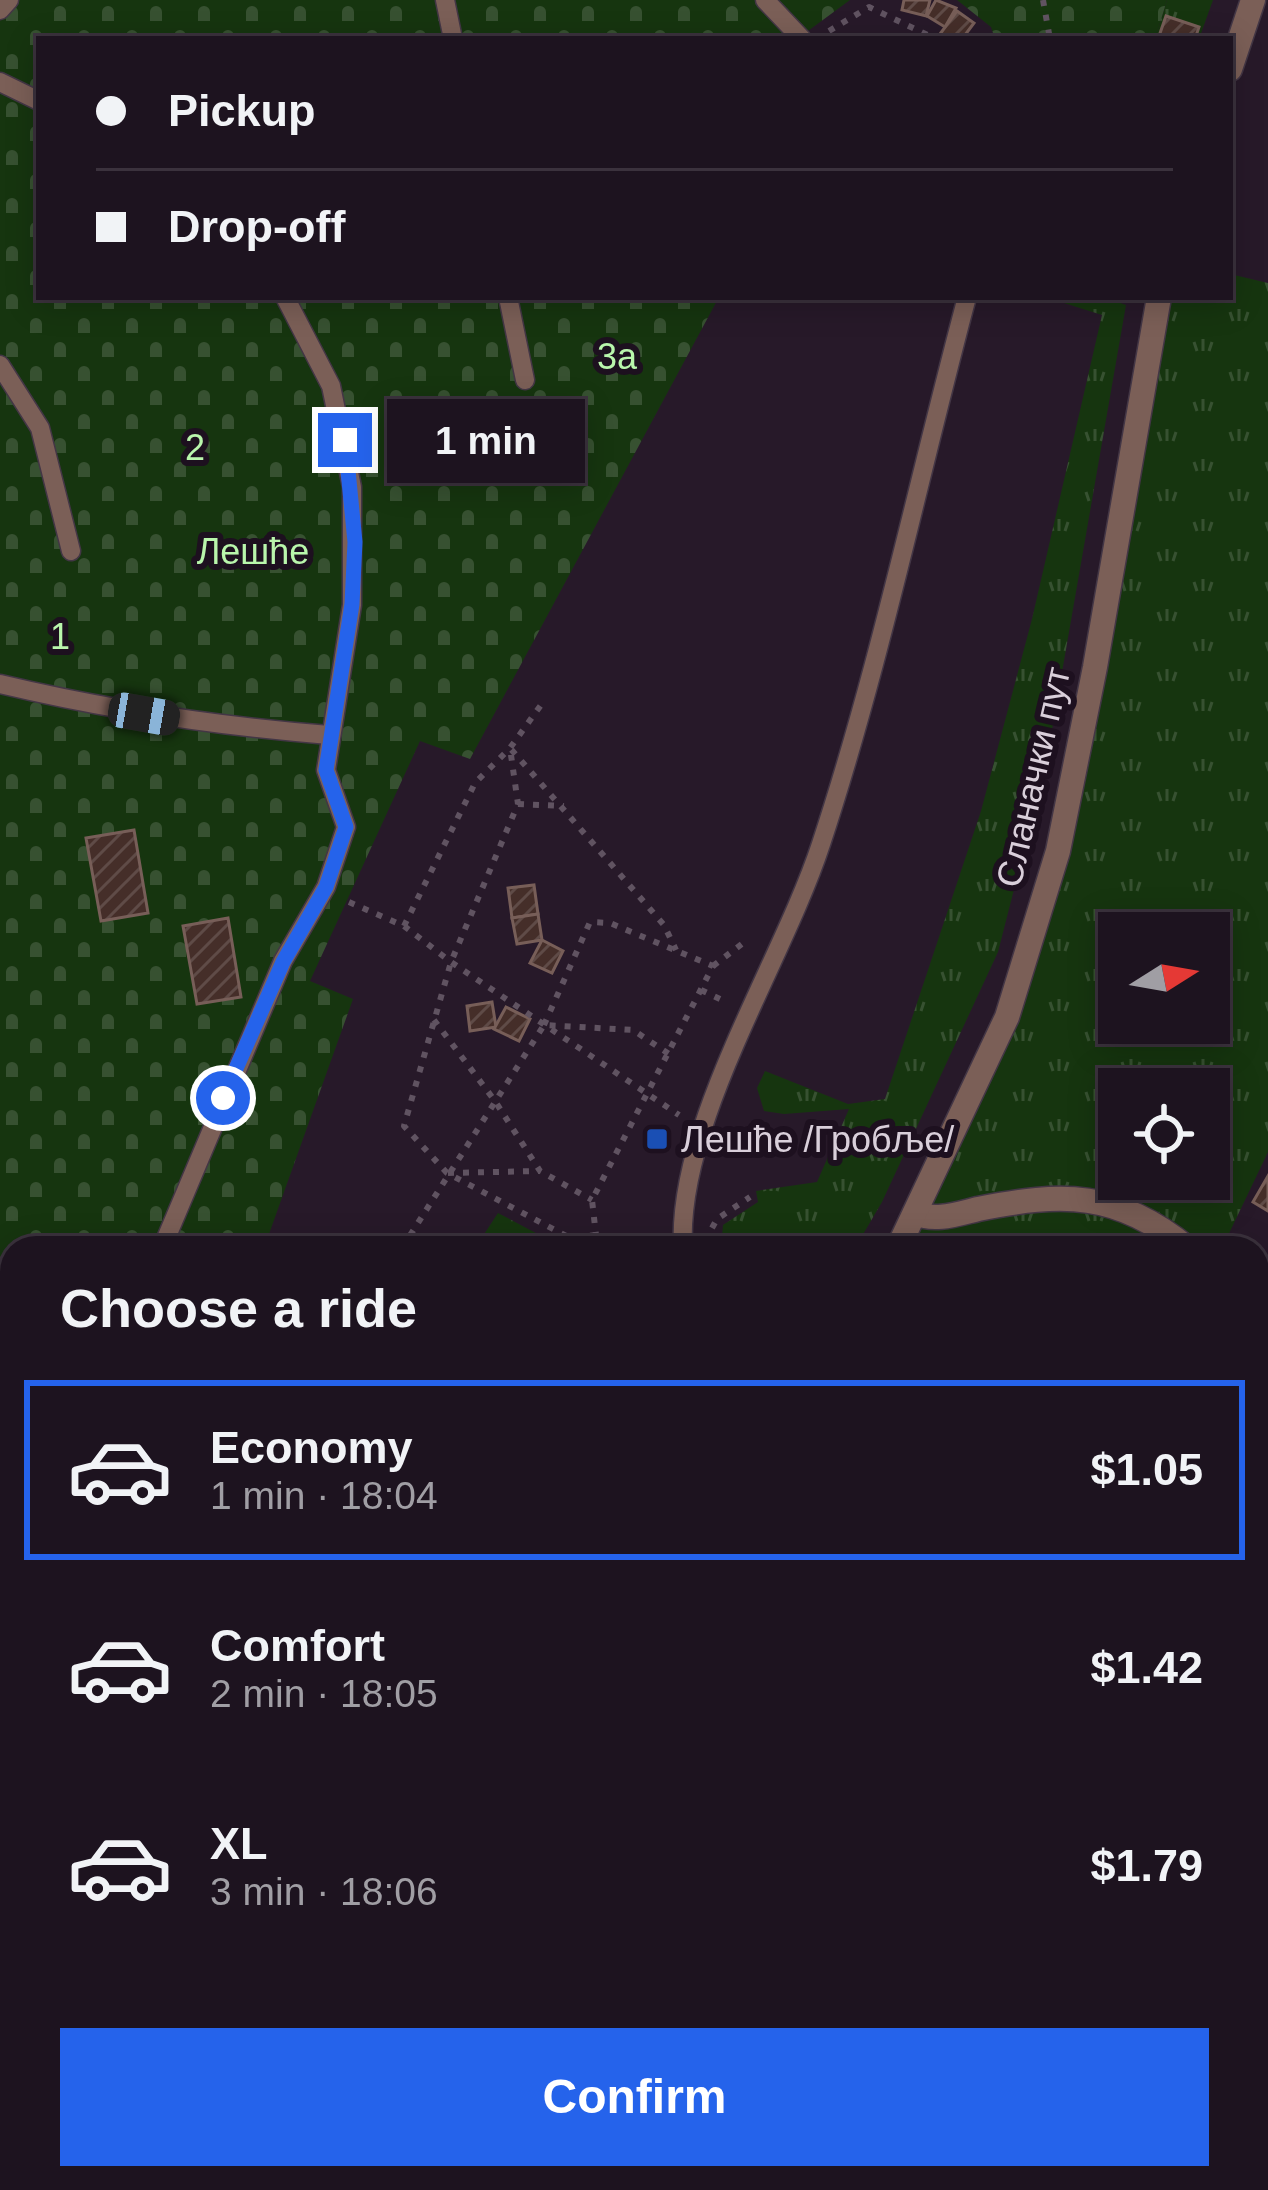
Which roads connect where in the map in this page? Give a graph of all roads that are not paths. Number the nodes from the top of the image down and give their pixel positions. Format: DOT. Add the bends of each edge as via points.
graph roads {
  1 [pos="9,0"];
  2 [pos="445,0"];
  3 [pos="765,0"];
  4 [pos="1253,0"];
  5 [pos="0,10"];
  6 [pos="452,36"];
  7 [pos="799,36"];
  8 [pos="1233,60"];
  9 [pos="0,82"];
  10 [pos="36,100"];
  11 [pos="287,300"];
  12 [pos="509,300"];
  13 [pos="967,300"];
  14 [pos="1158,300"];
  15 [pos="0,364"];
  16 [pos="525,380"];
  17 [pos="71,551"];
  18 [pos="0,684"];
  19 [pos="329,735"];
  20 [pos="915,1213"];
  21 [pos="166,1236"];
  22 [pos="682,1236"];
  23 [pos="904,1236"];
  24 [pos="1169,1236"];
  1 -- 5 [label="lane"];
  2 -- 6 [label="lane"];
  3 -- 7 [label="lane"];
  4 -- 8 [label="street"];
  9 -- 10 [label="lane"];
  11 -- 19 [label="lane" via="331,386 352,488 352,604"];
  12 -- 16 [label="lane"];
  13 -- 22 [label="lane" via="822,841 703,1131"];
  14 -- 20 [label="street, Сланачки пут" via="1058,850 1007,1017"];
  15 -- 17 [label="lane" via="40,428"];
  18 -- 19 [label="lane" via="208,725"];
  19 -- 21 [label="lane" via="326,770 346,827"];
  20 -- 23 [label="street, Сланачки пут"];
  20 -- 24 [label="street" via="934,1218 1029,1199 1088,1198 1131,1210"];
}
